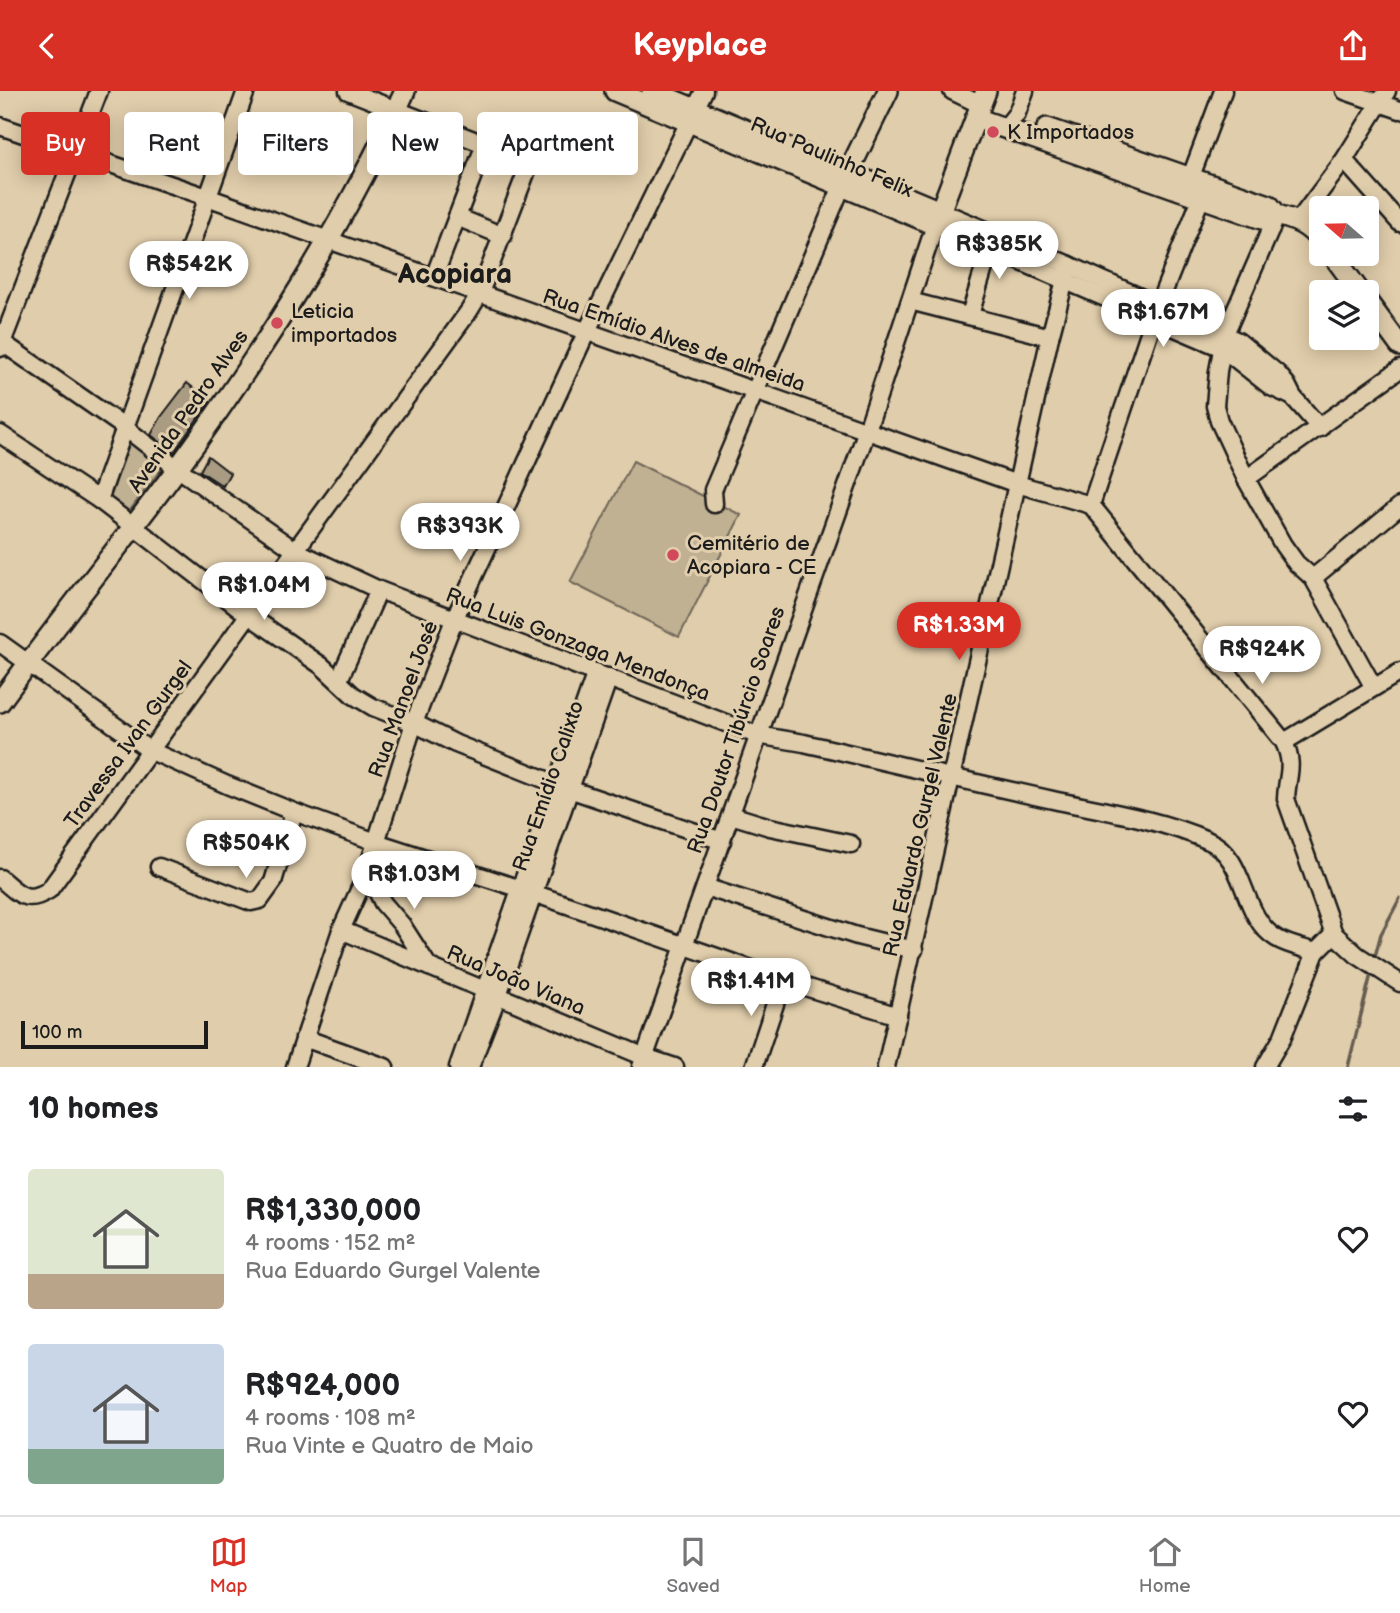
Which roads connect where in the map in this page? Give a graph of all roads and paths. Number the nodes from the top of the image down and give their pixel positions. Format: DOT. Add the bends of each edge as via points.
graph roads {
  1 [pos="99,91"];
  2 [pos="246,91"];
  3 [pos="348,91"];
  4 [pos="615,91"];
  5 [pos="652,91"];
  6 [pos="704,91"];
  7 [pos="888,91"];
  8 [pos="952,91"];
  9 [pos="1026,91"];
  10 [pos="1223,91"];
  11 [pos="1345,91"];
  12 [pos="1384,97"];
  13 [pos="401,100"];
  14 [pos="981,104"];
  15 [pos="1400,110"];
  16 [pos="92,112"];
  17 [pos="691,116"];
  18 [pos="1010,122"];
  19 [pos="0,126"];
  20 [pos="21,133"];
  21 [pos="477,140"];
  22 [pos="1344,160"];
  23 [pos="110,164"];
  24 [pos="477,165"];
  25 [pos="68,175"];
  26 [pos="525,175"];
  27 [pos="845,180"];
  28 [pos="1196,188"];
  29 [pos="207,197"];
  30 [pos="1276,215"];
  31 [pos="457,217"];
  32 [pos="938,218"];
  33 [pos="1299,220"];
  34 [pos="1400,223"];
  35 [pos="1309,228"];
  36 [pos="503,236"];
  37 [pos="330,240"];
  38 [pos="992,242"];
  39 [pos="1067,273"];
  40 [pos="434,277"];
  41 [pos="481,293"];
  42 [pos="910,301"];
  43 [pos="1156,312"];
  44 [pos="970,315"];
  45 [pos="1379,317"];
  46 [pos="586,333"];
  47 [pos="1050,337"];
  48 [pos="1224,341"];
  49 [pos="1,344"];
  50 [pos="1400,346"];
  51 [pos="1400,369"];
  52 [pos="755,390"];
  53 [pos="124,427"];
  54 [pos="1320,428"];
  55 [pos="867,430"];
  56 [pos="2,440"];
  57 [pos="177,468"];
  58 [pos="1246,479"];
  59 [pos="1017,484"];
  60 [pos="99,500"];
  61 [pos="714,505"];
  62 [pos="1091,505"];
  63 [pos="1400,506"];
  64 [pos="133,526"];
  65 [pos="296,551"];
  66 [pos="1313,578"];
  67 [pos="379,590"];
  68 [pos="247,614"];
  69 [pos="454,620"];
  70 [pos="0,643"];
  71 [pos="28,663"];
  72 [pos="1400,672"];
  73 [pos="603,675"];
  74 [pos="339,680"];
  75 [pos="1373,686"];
  76 [pos="0,702"];
  77 [pos="414,723"];
  78 [pos="757,735"];
  79 [pos="1284,741"];
  80 [pos="149,750"];
  81 [pos="952,778"];
  82 [pos="563,786"];
  83 [pos="294,813"];
  84 [pos="731,815"];
  85 [pos="722,841"];
  86 [pos="376,842"];
  87 [pos="851,844"];
  88 [pos="159,867"];
  89 [pos="368,871"];
  90 [pos="0,878"];
  91 [pos="705,887"];
  92 [pos="527,891"];
  93 [pos="341,930"];
  94 [pos="1334,935"];
  95 [pos="684,947"];
  96 [pos="914,950"];
  97 [pos="1316,952"];
  98 [pos="429,967"];
  99 [pos="783,980"];
  100 [pos="1400,983"];
  101 [pos="492,993"];
  102 [pos="898,1016"];
  103 [pos="304,1038"];
  104 [pos="643,1062"];
  105 [pos="890,1066"];
  106 [pos="295,1067"];
  107 [pos="385,1067"];
  108 [pos="458,1067"];
  109 [pos="470,1067"];
  110 [pos="676,1067"];
  111 [pos="754,1067"];
  112 [pos="1265,1067"];
  1 -- 16 [label="street"];
  2 -- 29 [label="street"];
  3 -- 13 [label="street"];
  4 -- 17 [label="main road, Rua Paulinho Felix"];
  5 -- 17 [label="main road, Rua Paulinho Felix"];
  6 -- 17 [label="street, Rua Manoel José"];
  7 -- 27 [label="main road"];
  8 -- 14 [label="street"];
  9 -- 18 [label="street"];
  10 -- 28 [label="street"];
  11 -- 12 [label="street"];
  12 -- 15 [label="street"];
  12 -- 22 [label="street"];
  13 -- 21 [label="street"];
  13 -- 37 [label="main road, Avenida Pedro Alves"];
  14 -- 18 [label="main road"];
  14 -- 32 [label="main road, Rua Doutor Tibúrcio Soares"];
  17 -- 27 [label="main road, Rua Paulinho Felix"];
  17 -- 46 [label="street, Rua Manoel José"];
  18 -- 28 [label="main road"];
  19 -- 20 [label="street, Rua Emídio Alves de almeida"];
  22 -- 33 [label="street"];
  22 -- 34 [label="street"];
  23 -- 29 [label="street, Rua Emídio Alves de almeida"];
  24 -- 31 [label="street"];
  25 -- 49 [label="street"];
  26 -- 36 [label="street, Travessa Ivan Gurgel"];
  27 -- 32 [label="main road, Rua Paulinho Felix"];
  27 -- 52 [label="street"];
  28 -- 30 [label="main road" via="1262,219"];
  28 -- 43 [label="street"];
  29 -- 37 [label="street, Rua Emídio Alves de almeida"];
  29 -- 53 [label="street"];
  30 -- 33 [label="main road"];
  30 -- 48 [label="street"];
  31 -- 36 [label="street"];
  31 -- 40 [label="street"];
  32 -- 38 [label="street, Rua Paulinho Felix"];
  32 -- 42 [label="street, Rua Doutor Tibúrcio Soares"];
  33 -- 35 [label="main road"];
  36 -- 41 [label="street, Travessa Ivan Gurgel"];
  37 -- 40 [label="street, Rua Emídio Alves de almeida"];
  37 -- 57 [label="main road, Avenida Pedro Alves"];
  38 -- 39 [label="street, Rua Paulinho Felix"];
  38 -- 44 [label="street"];
  39 -- 43 [label="street, Rua Paulinho Felix"];
  39 -- 47 [label="street, Rua Eduardo Gurgel Valente"];
  40 -- 41 [label="street, Rua Emídio Alves de almeida"];
  41 -- 46 [label="street, Rua Emídio Alves de almeida"];
  41 -- 65 [label="street, Travessa Ivan Gurgel"];
  42 -- 44 [label="street"];
  42 -- 55 [label="street, Rua Doutor Tibúrcio Soares"];
  43 -- 48 [label="street, Rua Paulinho Felix"];
  43 -- 62 [label="street"];
  44 -- 47 [label="street"];
  45 -- 50 [label="main road"];
  46 -- 52 [label="street, Rua Emídio Alves de almeida"];
  46 -- 69 [label="street, Rua Manoel José"];
  47 -- 59 [label="street, Rua Eduardo Gurgel Valente"];
  48 -- 54 [label="street, Rua Paulinho Felix" via="1271,387 1293,397"];
  48 -- 58 [label="street" via="1215,406"];
  49 -- 53 [label="street, Rua Luis Gonzaga Mendonça"];
  51 -- 54 [label="street"];
  52 -- 55 [label="street, Rua Emídio Alves de almeida"];
  52 -- 61 [label="street" via="713,490"];
  53 -- 57 [label="street, Rua Luis Gonzaga Mendonça"];
  53 -- 60 [label="street"];
  54 -- 58 [label="street"];
  55 -- 59 [label="street, Rua Emídio Alves de almeida"];
  55 -- 78 [label="street, Rua Doutor Tibúrcio Soares"];
  56 -- 60 [label="street"];
  57 -- 64 [label="main road, Avenida Pedro Alves"];
  57 -- 65 [label="street, Rua Luis Gonzaga Mendonça"];
  58 -- 66 [label="street" via="1283,545"];
  59 -- 62 [label="street, Rua Emídio Alves de almeida"];
  59 -- 81 [label="street, Rua Eduardo Gurgel Valente"];
  60 -- 64 [label="street"];
  62 -- 79 [label="street"];
  63 -- 66 [label="street"];
  64 -- 68 [label="street"];
  64 -- 71 [label="main road, Avenida Pedro Alves"];
  65 -- 67 [label="street, Rua Luis Gonzaga Mendonça"];
  65 -- 68 [label="street, Travessa Ivan Gurgel"];
  66 -- 75 [label="street"];
  67 -- 69 [label="street, Rua Luis Gonzaga Mendonça"];
  67 -- 74 [label="street"];
  68 -- 74 [label="street"];
  68 -- 80 [label="street, Travessa Ivan Gurgel"];
  69 -- 73 [label="street, Rua Luis Gonzaga Mendonça"];
  69 -- 77 [label="street, Rua Manoel José"];
  70 -- 71 [label="street"];
  71 -- 76 [label="main road, Avenida Pedro Alves"];
  71 -- 80 [label="street"];
  72 -- 75 [label="street"];
  73 -- 78 [label="street, Rua Luis Gonzaga Mendonça"];
  73 -- 82 [label="street, Rua Emídio Calixto"];
  74 -- 77 [label="street" via="373,707"];
  75 -- 79 [label="street"];
  77 -- 82 [label="street"];
  77 -- 86 [label="street, Rua Manoel José"];
  78 -- 81 [label="street, Rua Luis Gonzaga Mendonça"];
  78 -- 84 [label="street, Rua Doutor Tibúrcio Soares"];
  79 -- 94 [label="street" via="1291,770 1286,799"];
  80 -- 83 [label="street"];
  80 -- 90 [label="street, Travessa Ivan Gurgel" via="49,890 32,898"];
  81 -- 96 [label="street, Rua Eduardo Gurgel Valente"];
  81 -- 97 [label="street, Rua Luis Gonzaga Mendonça" via="1147,820 1210,841 1232,862 1263,926 1275,938"];
  82 -- 85 [label="street"];
  82 -- 92 [label="street, Rua Emídio Calixto"];
  83 -- 86 [label="street"];
  83 -- 88 [label="street" via="273,882 260,900 251,902"];
  84 -- 85 [label="street, Rua Doutor Tibúrcio Soares"];
  84 -- 87 [label="street"];
  85 -- 91 [label="street, Rua Doutor Tibúrcio Soares"];
  86 -- 89 [label="street, Rua Manoel José"];
  86 -- 92 [label="street"];
  89 -- 93 [label="street, Rua Manoel José"];
  89 -- 98 [label="street" via="383,903"];
  91 -- 95 [label="street, Rua Doutor Tibúrcio Soares"];
  91 -- 96 [label="street"];
  92 -- 95 [label="street"];
  92 -- 101 [label="street, Rua Emídio Calixto"];
  93 -- 98 [label="street, Rua João Viana"];
  93 -- 103 [label="street, Rua Manoel José"];
  94 -- 97 [label="street"];
  94 -- 100 [label="street"];
  95 -- 99 [label="street"];
  95 -- 104 [label="street, Rua Doutor Tibúrcio Soares"];
  96 -- 102 [label="street, Rua Eduardo Gurgel Valente"];
  97 -- 112 [label="street" via="1282,1038"];
  98 -- 101 [label="street, Rua João Viana"];
  99 -- 102 [label="street"];
  99 -- 111 [label="street"];
  101 -- 104 [label="street, Rua João Viana"];
  101 -- 108 [label="street, Rua Emídio Calixto"];
  101 -- 109 [label="street, Rua Emídio Calixto"];
  102 -- 105 [label="street, Rua Eduardo Gurgel Valente"];
  103 -- 106 [label="street, Rua Manoel José"];
  103 -- 107 [label="street"];
  104 -- 110 [label="street, Rua João Viana"];
}
